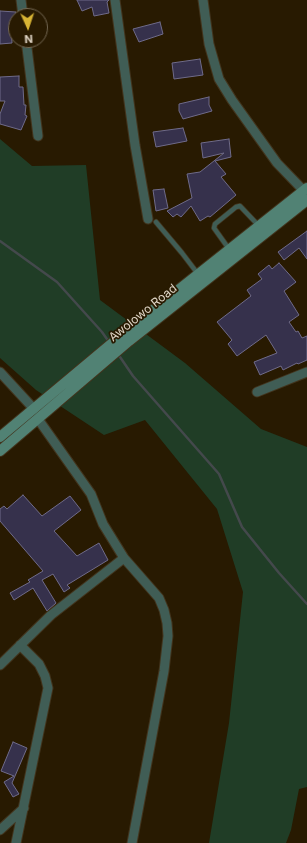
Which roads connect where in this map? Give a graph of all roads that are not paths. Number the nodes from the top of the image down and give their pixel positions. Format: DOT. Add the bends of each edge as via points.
graph roads {
  1 [pos="115,0"];
  2 [pos="203,0"];
  3 [pos="27,48"];
  4 [pos="38,136"];
  5 [pos="306,193"];
  6 [pos="152,220"];
  7 [pos="259,226"];
  8 [pos="233,253"];
  9 [pos="198,274"];
  10 [pos="126,337"];
  11 [pos="0,372"];
  12 [pos="307,372"];
  13 [pos="257,392"];
  14 [pos="36,414"];
  15 [pos="0,437"];
  16 [pos="0,451"];
  17 [pos="124,558"];
  18 [pos="20,645"];
  19 [pos="0,665"];
  20 [pos="24,808"];
  21 [pos="0,830"];
  22 [pos="16,843"];
  23 [pos="132,843"];
  1 -- 6 [label="street" via="135,146"];
  2 -- 5 [label="street" via="209,44 219,79 277,163"];
  3 -- 4 [label="street"];
  5 -- 7 [label="main road, Awolowo Road"];
  5 -- 8 [label="main road, Awolowo Road"];
  6 -- 9 [label="lane"];
  7 -- 8 [label="main road, Awolowo Road"];
  7 -- 8 [label="lane" via="240,206 215,224 214,228"];
  8 -- 9 [label="main road, Awolowo Road"];
  8 -- 10 [label="main road, Awolowo Road"];
  9 -- 10 [label="main road, Awolowo Road"];
  10 -- 14 [label="main road, Awolowo Road"];
  11 -- 14 [label="street"];
  12 -- 13 [label="street"];
  14 -- 15 [label="main road, Awolowo Road"];
  14 -- 16 [label="main road, Awolowo Road"];
  14 -- 17 [label="street" via="91,494 103,524"];
  17 -- 18 [label="street" via="51,615"];
  17 -- 23 [label="street" via="159,598 164,610 168,636 164,671"];
  18 -- 19 [label="street"];
  18 -- 20 [label="street" via="39,664 48,688"];
  20 -- 21 [label="street"];
  20 -- 22 [label="street"];
}
